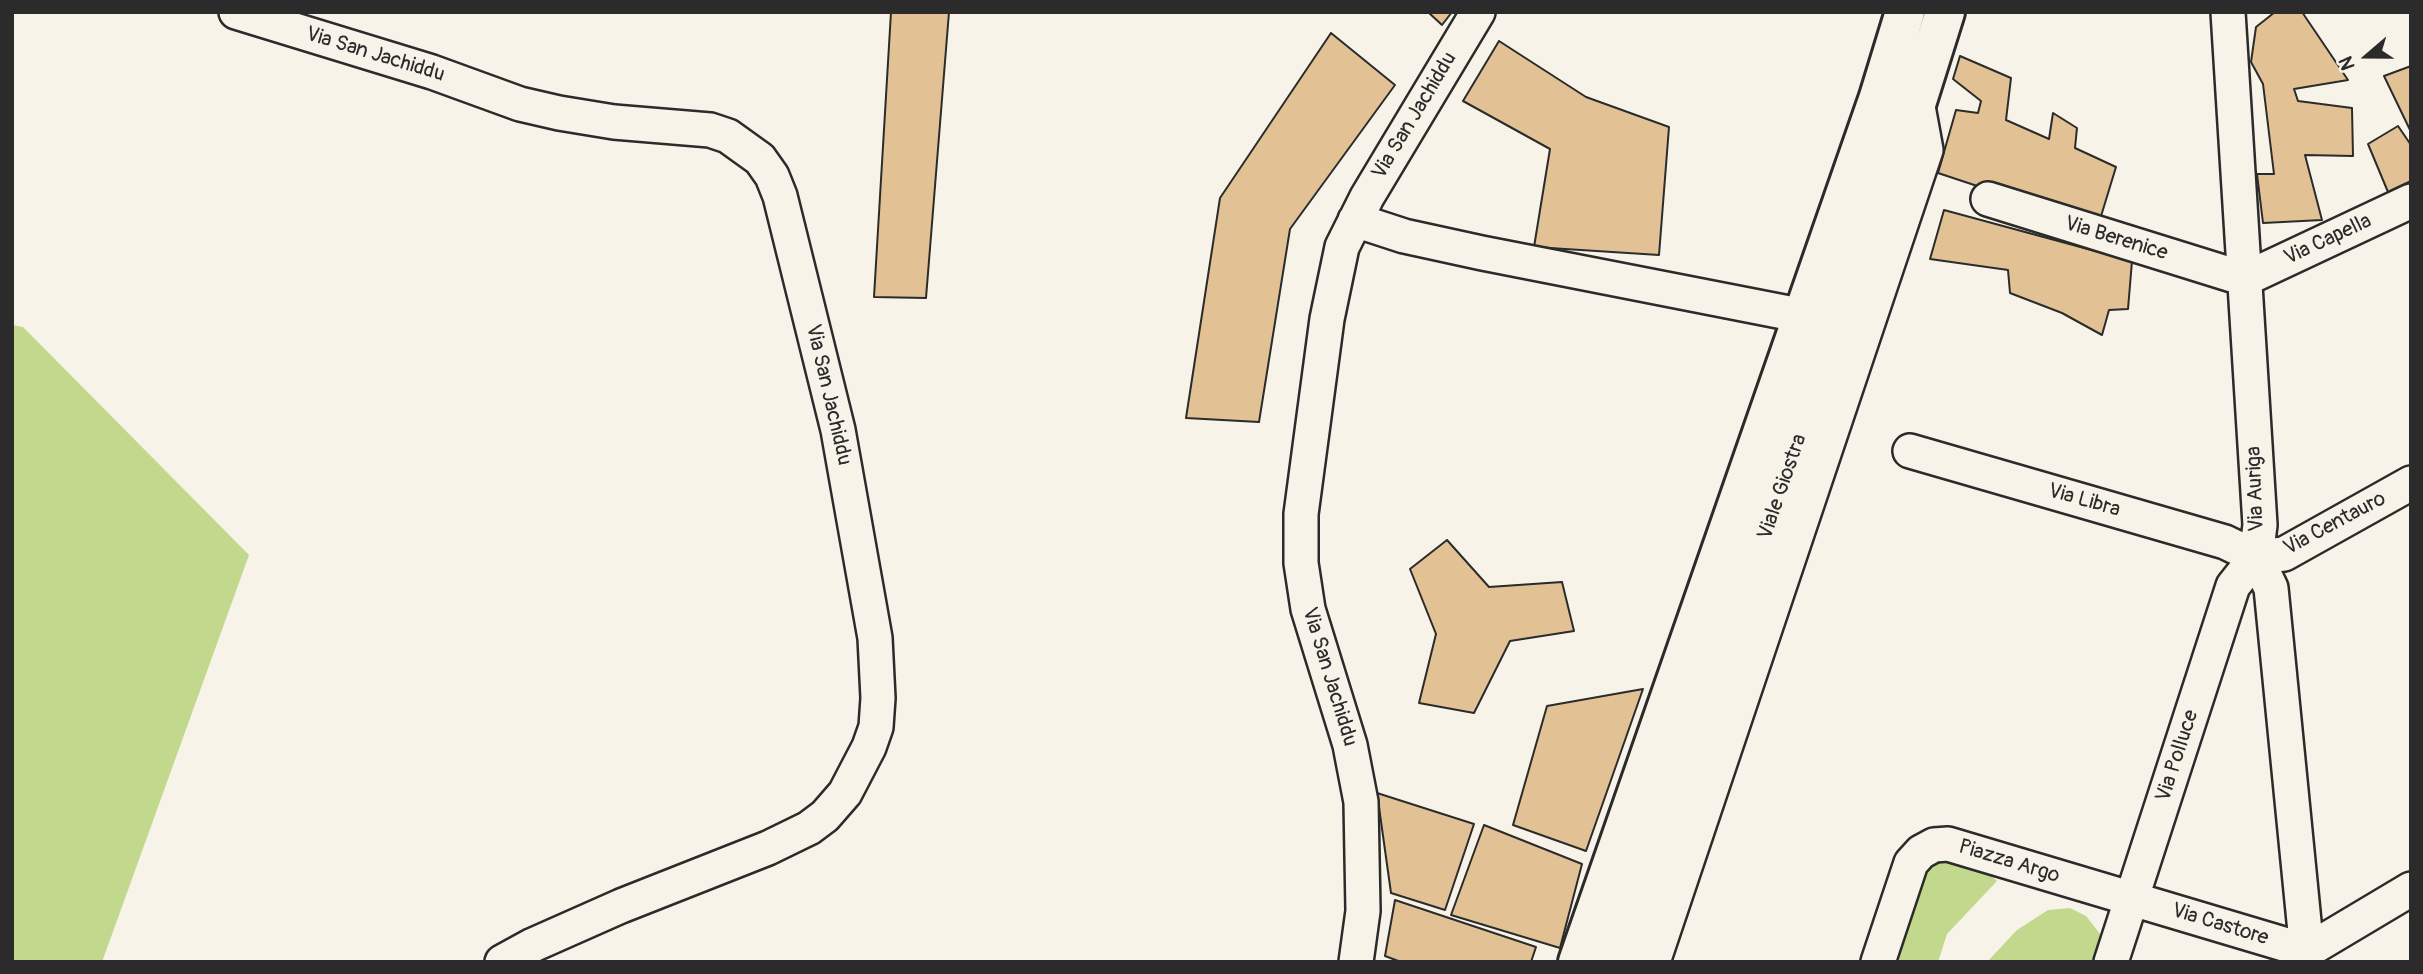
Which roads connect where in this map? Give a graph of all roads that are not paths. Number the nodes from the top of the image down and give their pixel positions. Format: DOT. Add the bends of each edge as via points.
graph roads {
  1 [pos="236,12"];
  2 [pos="1478,12"];
  3 [pos="1905,12"];
  4 [pos="1945,12"];
  5 [pos="2228,12"];
  6 [pos="1917,101"];
  7 [pos="1988,199"];
  8 [pos="2411,201"];
  9 [pos="1355,220"];
  10 [pos="2245,279"];
  11 [pos="1804,316"];
  12 [pos="1910,451"];
  13 [pos="2411,483"];
  14 [pos="2256,557"];
  15 [pos="2411,889"];
  16 [pos="2132,899"];
  17 [pos="2308,956"];
  18 [pos="502,962"];
  19 [pos="1356,962"];
  20 [pos="1578,962"];
  21 [pos="1618,962"];
  22 [pos="1653,962"];
  23 [pos="1878,962"];
  24 [pos="2111,962"];
  1 -- 18 [label="street, Via San Jachiddu" via="520,104 728,136 760,159 780,196 838,429 875,638 878,698 869,747 845,793 809,828 533,944"];
  2 -- 9 [label="street, Via San Jachiddu"];
  3 -- 11 [label="main road, Viale Giostra"];
  4 -- 6 [label="main road, Viale Giostra"];
  5 -- 10 [label="street, Via Auriga"];
  6 -- 21 [label="main road, Viale Giostra"];
  6 -- 22 [label="street" via="1926,150"];
  7 -- 10 [label="street, Via Berenice"];
  8 -- 10 [label="street, Via Capella"];
  9 -- 11 [label="street" via="1469,251"];
  9 -- 19 [label="street, Via San Jachiddu" via="1342,247 1326,318 1300,544 1308,609 1358,782 1363,911"];
  10 -- 14 [label="street, Via Auriga" via="2260,525"];
  11 -- 20 [label="main road, Viale Giostra"];
  12 -- 14 [label="street, Via Libra" via="2225,542"];
  13 -- 14 [label="street, Via Centauro" via="2284,554"];
  14 -- 16 [label="street, Via Polluce" via="2233,586"];
  14 -- 17 [label="street, Via Auriga" via="2271,588"];
  15 -- 17 [label="street"];
  16 -- 17 [label="street, Via Castore"];
  16 -- 23 [label="street, Piazza Argo" via="1948,844 1934,845 1911,863"];
  16 -- 24 [label="street, Via Polluce"];
}
